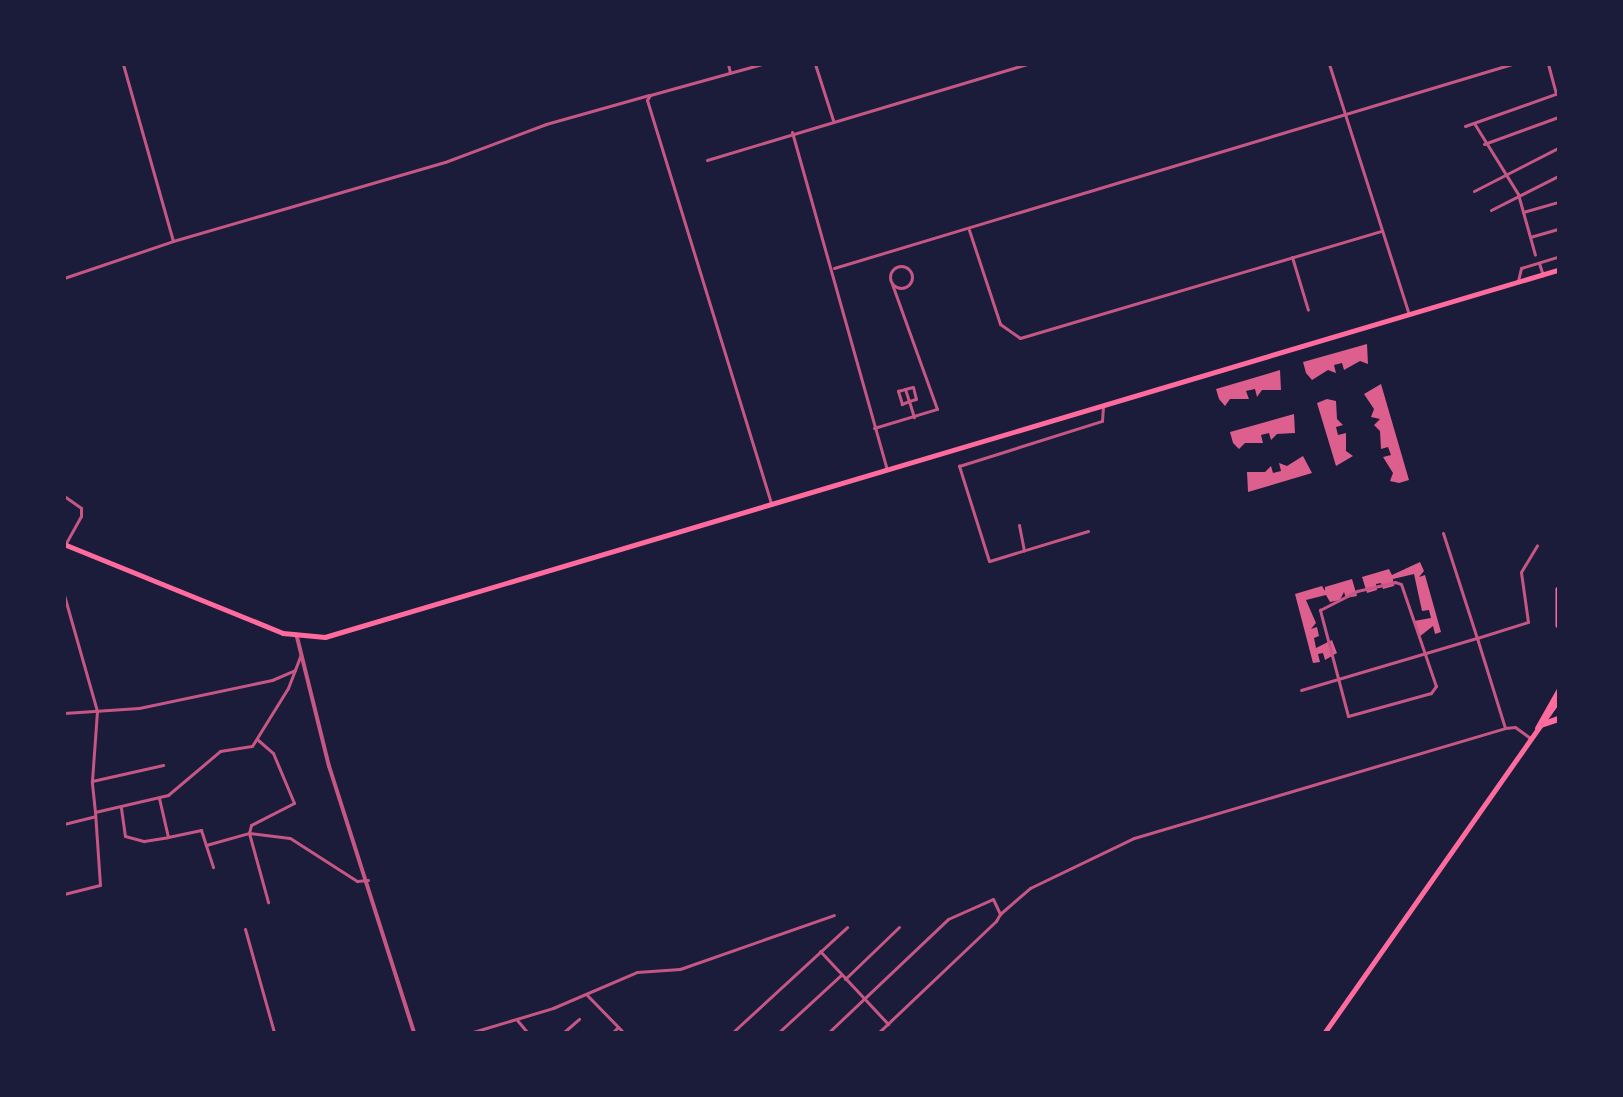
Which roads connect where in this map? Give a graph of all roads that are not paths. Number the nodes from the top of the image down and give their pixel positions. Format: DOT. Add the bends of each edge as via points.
graph roads {
  1 [pos="123,64"];
  2 [pos="728,64"];
  3 [pos="762,64"];
  4 [pos="815,64"];
  5 [pos="1028,64"];
  6 [pos="1329,64"];
  7 [pos="1512,64"];
  8 [pos="1548,64"];
  9 [pos="730,73"];
  10 [pos="1557,94"];
  11 [pos="650,95"];
  12 [pos="1345,117"];
  13 [pos="1558,117"];
  14 [pos="834,120"];
  15 [pos="1474,123"];
  16 [pos="1465,126"];
  17 [pos="792,132"];
  18 [pos="1484,144"];
  19 [pos="1558,148"];
  20 [pos="707,160"];
  21 [pos="1504,174"];
  22 [pos="1558,176"];
  23 [pos="1474,191"];
  24 [pos="1518,194"];
  25 [pos="1558,202"];
  26 [pos="1491,210"];
  27 [pos="1523,212"];
  28 [pos="1558,229"];
  29 [pos="969,230"];
  30 [pos="1381,231"];
  31 [pos="1530,237"];
  32 [pos="173,241"];
  33 [pos="1535,255"];
  34 [pos="1292,256"];
  35 [pos="1558,259"];
  36 [pos="1539,263"];
  37 [pos="834,268"];
  38 [pos="1558,270"];
  39 [pos="1543,275"];
  40 [pos="64,278"];
  41 [pos="1517,283"];
  42 [pos="892,284"];
  43 [pos="1308,310"];
  44 [pos="1410,315"];
  45 [pos="905,389"];
  46 [pos="909,401"];
  47 [pos="1103,405"];
  48 [pos="914,417"];
  49 [pos="874,428"];
  50 [pos="887,469"];
  51 [pos="64,496"];
  52 [pos="771,503"];
  53 [pos="1019,525"];
  54 [pos="1088,531"];
  55 [pos="1443,533"];
  56 [pos="65,545"];
  57 [pos="1537,545"];
  58 [pos="1024,551"];
  59 [pos="1558,589"];
  60 [pos="64,595"];
  61 [pos="1558,623"];
  62 [pos="297,637"];
  63 [pos="1477,638"];
  64 [pos="1427,653"];
  65 [pos="301,654"];
  66 [pos="295,670"];
  67 [pos="1336,679"];
  68 [pos="1300,690"];
  69 [pos="1558,691"];
  70 [pos="1558,701"];
  71 [pos="97,711"];
  72 [pos="64,713"];
  73 [pos="1558,720"];
  74 [pos="1539,726"];
  75 [pos="1505,728"];
  76 [pos="1530,738"];
  77 [pos="258,740"];
  78 [pos="163,765"];
  79 [pos="92,781"];
  80 [pos="159,798"];
  81 [pos="121,808"];
  82 [pos="95,814"];
  83 [pos="64,824"];
  84 [pos="249,833"];
  85 [pos="168,837"];
  86 [pos="206,845"];
  87 [pos="213,867"];
  88 [pos="368,880"];
  89 [pos="64,894"];
  90 [pos="268,902"];
  91 [pos="1000,914"];
  92 [pos="834,915"];
  93 [pos="847,927"];
  94 [pos="899,927"];
  95 [pos="245,929"];
  96 [pos="820,951"];
  97 [pos="841,975"];
  98 [pos="845,979"];
  99 [pos="587,995"];
  100 [pos="864,999"];
  101 [pos="517,1019"];
  102 [pos="579,1019"];
  103 [pos="888,1024"];
  104 [pos="618,1028"];
  105 [pos="274,1032"];
  106 [pos="414,1032"];
  107 [pos="473,1032"];
  108 [pos="527,1032"];
  109 [pos="564,1032"];
  110 [pos="613,1032"];
  111 [pos="623,1032"];
  112 [pos="733,1032"];
  113 [pos="779,1032"];
  114 [pos="829,1032"];
  115 [pos="879,1032"];
  116 [pos="1325,1032"];
  1 -- 32 [label="street"];
  2 -- 9 [label="street"];
  3 -- 9 [label="street"];
  4 -- 14 [label="street"];
  5 -- 14 [label="street"];
  6 -- 12 [label="street"];
  7 -- 12 [label="street"];
  8 -- 10 [label="street"];
  9 -- 11 [label="street"];
  10 -- 15 [label="street"];
  11 -- 32 [label="street"];
  11 -- 52 [label="street" via="648,109"];
  12 -- 29 [label="street"];
  12 -- 30 [label="street"];
  13 -- 18 [label="street"];
  14 -- 17 [label="street"];
  15 -- 16 [label="street"];
  15 -- 18 [label="street"];
  17 -- 20 [label="street"];
  17 -- 37 [label="street"];
  18 -- 21 [label="street"];
  19 -- 21 [label="street"];
  21 -- 23 [label="street"];
  21 -- 24 [label="street"];
  22 -- 24 [label="street"];
  24 -- 26 [label="street"];
  24 -- 27 [label="street"];
  25 -- 27 [label="street"];
  27 -- 31 [label="street"];
  28 -- 31 [label="street"];
  29 -- 34 [label="street" via="1000,324 1020,338"];
  29 -- 37 [label="street"];
  30 -- 34 [label="street"];
  30 -- 44 [label="street"];
  31 -- 33 [label="street"];
  32 -- 40 [label="street"];
  34 -- 43 [label="street"];
  35 -- 36 [label="street"];
  36 -- 39 [label="street"];
  36 -- 41 [label="street" via="1521,268"];
  37 -- 49 [label="street"];
  38 -- 39 [label="main road"];
  39 -- 41 [label="main road"];
  41 -- 44 [label="main road"];
  42 -- 42 [label="street" via="908,285 909,270 894,269"];
  42 -- 48 [label="street" via="937,409"];
  44 -- 47 [label="main road"];
  45 -- 46 [label="street"];
  45 -- 46 [label="street" via="898,392 902,404"];
  45 -- 46 [label="street" via="913,387 916,399"];
  46 -- 48 [label="street"];
  47 -- 50 [label="main road"];
  47 -- 58 [label="street" via="1102,421 959,466 987,559"];
  48 -- 49 [label="street"];
  49 -- 50 [label="street"];
  50 -- 52 [label="main road"];
  51 -- 56 [label="street" via="81,508 81,516"];
  52 -- 62 [label="main road" via="325,636"];
  53 -- 58 [label="street"];
  54 -- 58 [label="street"];
  55 -- 63 [label="street"];
  56 -- 62 [label="main road"];
  57 -- 63 [label="street" via="1521,572 1528,622"];
  59 -- 61 [label="main road"];
  60 -- 71 [label="street"];
  62 -- 65 [label="street"];
  63 -- 64 [label="street"];
  63 -- 75 [label="street"];
  64 -- 67 [label="street"];
  64 -- 67 [label="street" via="1436,681 1433,691 1359,716 1346,713"];
  64 -- 67 [label="street" via="1401,584 1357,591 1320,610"];
  65 -- 66 [label="street"];
  65 -- 88 [label="street" via="329,766"];
  66 -- 71 [label="street" via="272,680 139,708"];
  66 -- 77 [label="street"];
  67 -- 68 [label="street"];
  69 -- 74 [label="main road"];
  70 -- 74 [label="main road"];
  71 -- 72 [label="street"];
  71 -- 79 [label="street"];
  73 -- 74 [label="highway"];
  74 -- 76 [label="main road"];
  75 -- 76 [label="street" via="1515,727"];
  75 -- 91 [label="street" via="1134,838 1030,888"];
  76 -- 116 [label="main road"];
  77 -- 80 [label="street" via="212,756 193,779"];
  77 -- 84 [label="street" via="273,753 294,803 251,825"];
  78 -- 79 [label="street"];
  79 -- 82 [label="street"];
  80 -- 81 [label="street"];
  80 -- 85 [label="street"];
  81 -- 82 [label="street"];
  81 -- 85 [label="street" via="124,836 144,842"];
  82 -- 83 [label="street"];
  82 -- 89 [label="street" via="100,885"];
  84 -- 86 [label="street"];
  84 -- 88 [label="street" via="290,838 357,881"];
  84 -- 90 [label="street"];
  85 -- 86 [label="street" via="201,830"];
  86 -- 87 [label="street"];
  88 -- 106 [label="street"];
  91 -- 100 [label="street" via="993,899 948,919"];
  91 -- 103 [label="street"];
  92 -- 99 [label="street" via="680,969 637,972"];
  93 -- 96 [label="street"];
  94 -- 98 [label="street"];
  95 -- 105 [label="street"];
  96 -- 97 [label="street"];
  96 -- 112 [label="street"];
  97 -- 98 [label="street"];
  97 -- 113 [label="street"];
  98 -- 100 [label="street"];
  99 -- 101 [label="street"];
  99 -- 104 [label="street"];
  100 -- 103 [label="street"];
  100 -- 114 [label="street"];
  101 -- 107 [label="street"];
  101 -- 108 [label="street"];
  102 -- 109 [label="street"];
  103 -- 115 [label="street"];
  104 -- 110 [label="street"];
  104 -- 111 [label="street"];
}
